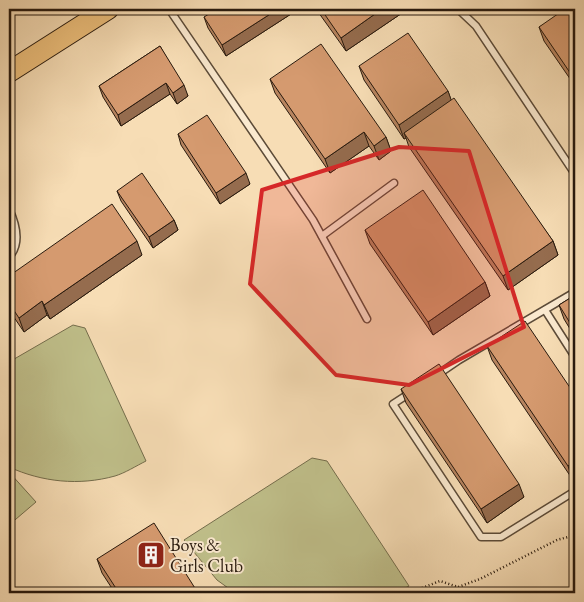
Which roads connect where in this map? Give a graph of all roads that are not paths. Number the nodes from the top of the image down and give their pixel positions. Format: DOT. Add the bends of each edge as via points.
graph roads {
  1 [pos="108,9"];
  2 [pos="169,9"];
  3 [pos="458,9"];
  4 [pos="9,72"];
  5 [pos="575,174"];
  6 [pos="394,183"];
  7 [pos="9,209"];
  8 [pos="322,236"];
  9 [pos="9,257"];
  10 [pos="575,292"];
  11 [pos="545,310"];
  12 [pos="367,319"];
  13 [pos="575,357"];
  14 [pos="434,377"];
  15 [pos="417,388"];
  16 [pos="575,491"];
  1 -- 4 [label="main road"];
  2 -- 8 [label="lane"];
  3 -- 5 [label="lane" via="476,26"];
  6 -- 8 [label="lane"];
  7 -- 9 [label="lane" via="17,230"];
  8 -- 12 [label="lane"];
  10 -- 11 [label="lane"];
  11 -- 13 [label="lane"];
  11 -- 14 [label="lane"];
  15 -- 16 [label="lane" via="393,404 481,537 501,537"];
}
